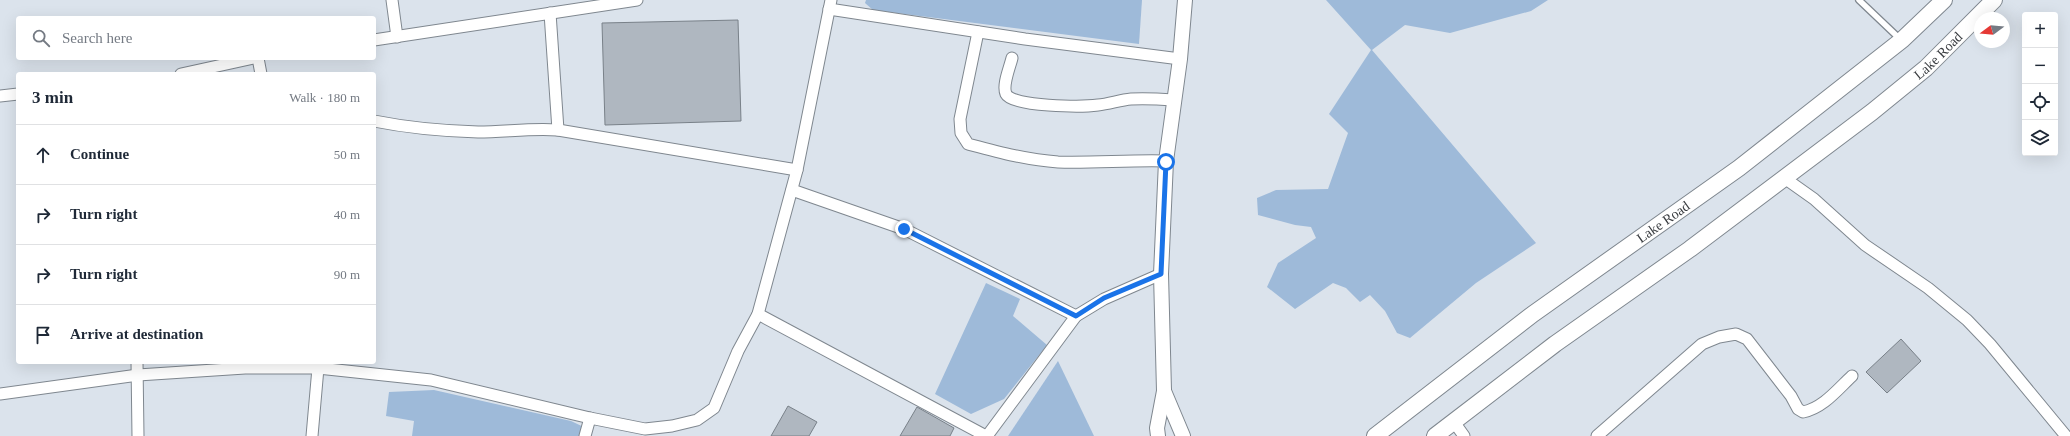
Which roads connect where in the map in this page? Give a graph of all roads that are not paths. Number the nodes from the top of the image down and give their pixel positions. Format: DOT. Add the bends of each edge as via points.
graph roads {
  1 [pos="392,0"];
  2 [pos="637,0"];
  3 [pos="1185,0"];
  4 [pos="1858,0"];
  5 [pos="1944,0"];
  6 [pos="1994,0"];
  7 [pos="830,5"];
  8 [pos="550,13"];
  9 [pos="978,32"];
  10 [pos="397,37"];
  11 [pos="376,40"];
  12 [pos="1902,40"];
  13 [pos="1012,58"];
  14 [pos="1180,59"];
  15 [pos="245,60"];
  16 [pos="258,60"];
  17 [pos="190,72"];
  18 [pos="261,72"];
  19 [pos="16,94"];
  20 [pos="0,96"];
  21 [pos="1174,100"];
  22 [pos="376,121"];
  23 [pos="558,130"];
  24 [pos="1166,162"];
  25 [pos="797,170"];
  26 [pos="1783,177"];
  27 [pos="792,190"];
  28 [pos="1161,274"];
  29 [pos="758,314"];
  30 [pos="1076,316"];
  31 [pos="136,364"];
  32 [pos="318,368"];
  33 [pos="138,375"];
  34 [pos="1852,376"];
  35 [pos="1164,391"];
  36 [pos="0,394"];
  37 [pos="590,418"];
  38 [pos="1454,422"];
  39 [pos="138,436"];
  40 [pos="312,436"];
  41 [pos="584,436"];
  42 [pos="986,436"];
  43 [pos="1158,436"];
  44 [pos="1183,436"];
  45 [pos="1375,436"];
  46 [pos="1435,436"];
  47 [pos="1464,436"];
  48 [pos="1597,436"];
  49 [pos="2066,436"];
  1 -- 10 [label="street"];
  2 -- 8 [label="street"];
  3 -- 14 [label="street"];
  4 -- 12 [label="lane"];
  5 -- 12 [label="main road, Lake Road"];
  6 -- 26 [label="main road, Lake Road" via="1926,68 1872,112"];
  7 -- 9 [label="street"];
  7 -- 25 [label="street"];
  8 -- 10 [label="street"];
  8 -- 23 [label="street"];
  9 -- 14 [label="street"];
  9 -- 24 [label="street" via="960,119 961,133 968,144 1017,157 1058,162"];
  10 -- 11 [label="street"];
  12 -- 45 [label="main road, Lake Road" via="1739,168 1533,314"];
  13 -- 21 [label="street" via="1005,86 1006,94 1011,99 1035,104 1076,106 1131,99"];
  14 -- 21 [label="street"];
  15 -- 17 [label="street"];
  16 -- 18 [label="street"];
  19 -- 20 [label="street"];
  21 -- 24 [label="street"];
  22 -- 23 [label="street" via="414,128 479,132 539,128"];
  23 -- 25 [label="street"];
  24 -- 28 [label="street"];
  25 -- 27 [label="street"];
  26 -- 38 [label="main road, Lake Road" via="1690,249 1555,344"];
  26 -- 49 [label="street" via="1814,200 1865,245 1928,288 1967,320"];
  27 -- 29 [label="street"];
  27 -- 30 [label="street" via="904,229"];
  28 -- 30 [label="street" via="1104,298"];
  28 -- 35 [label="street"];
  29 -- 37 [label="street" via="738,351 714,408 697,420 645,429"];
  29 -- 42 [label="street"];
  30 -- 42 [label="street"];
  31 -- 33 [label="street"];
  32 -- 33 [label="street" via="245,368"];
  32 -- 37 [label="street" via="432,380"];
  32 -- 40 [label="street"];
  33 -- 36 [label="street"];
  33 -- 39 [label="street"];
  34 -- 48 [label="street" via="1827,400 1812,410 1803,412 1798,409 1747,339 1736,334 1719,337 1702,344"];
  35 -- 43 [label="street" via="1157,428"];
  35 -- 44 [label="street"];
  37 -- 41 [label="street"];
  38 -- 46 [label="main road, Lake Road"];
  38 -- 47 [label="street"];
}
